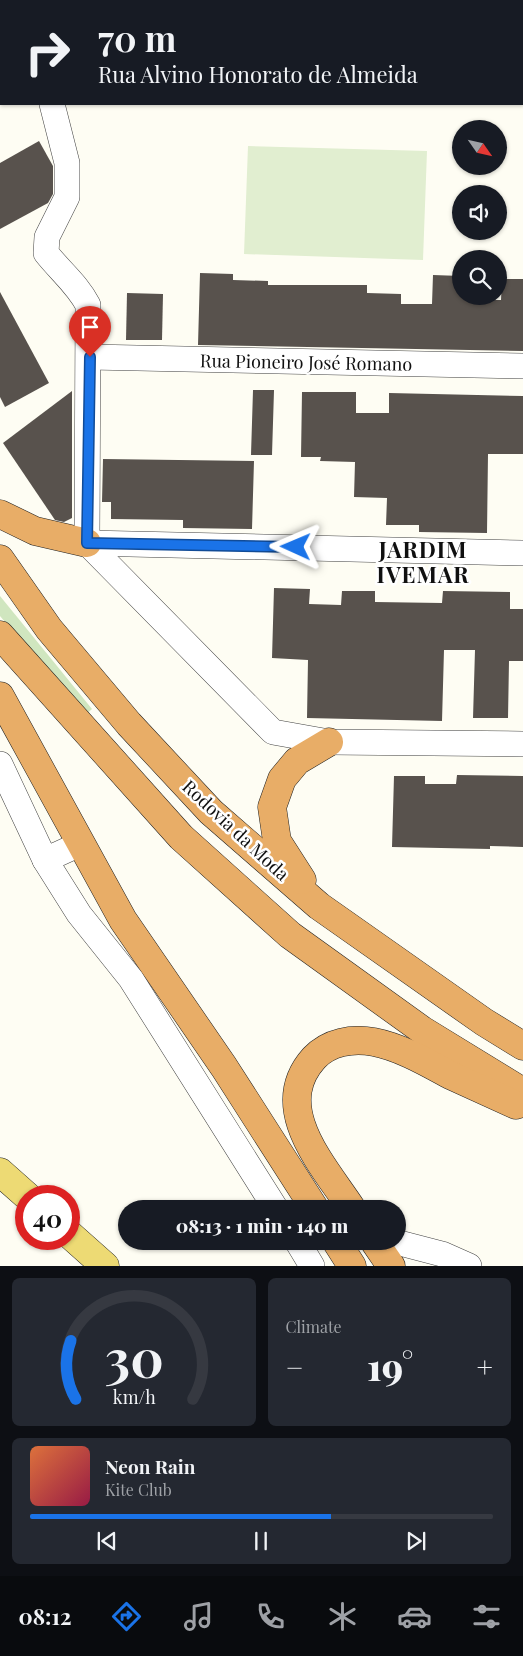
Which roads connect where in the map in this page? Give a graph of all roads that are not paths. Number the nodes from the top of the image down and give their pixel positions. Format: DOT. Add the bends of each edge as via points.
graph roads {
  1 [pos="52,105"];
  2 [pos="90,357"];
  3 [pos="523,366"];
  4 [pos="0,514"];
  5 [pos="87,543"];
  6 [pos="523,553"];
  7 [pos="0,559"];
  8 [pos="0,635"];
  9 [pos="0,696"];
  10 [pos="330,742"];
  11 [pos="523,744"];
  12 [pos="0,764"];
  13 [pos="80,844"];
  14 [pos="45,860"];
  15 [pos="319,906"];
  16 [pos="523,1046"];
  17 [pos="523,1092"];
  18 [pos="523,1108"];
  19 [pos="0,1172"];
  20 [pos="15,1185"];
  21 [pos="270,1200"];
  22 [pos="309,1200"];
  23 [pos="346,1200"];
  24 [pos="80,1244"];
  25 [pos="406,1245"];
  26 [pos="302,1250"];
  27 [pos="342,1250"];
  28 [pos="380,1250"];
  29 [pos="105,1266"];
  30 [pos="312,1266"];
  31 [pos="352,1266"];
  32 [pos="391,1266"];
  33 [pos="468,1266"];
  1 -- 2 [label="street" via="67,163 67,197 47,237 46,253 78,286 88,305"];
  2 -- 3 [label="street, Rua Pioneiro José Romano"];
  2 -- 5 [label="street"];
  4 -- 5 [label="highway" via="35,531"];
  5 -- 6 [label="street"];
  5 -- 10 [label="street" via="273,732"];
  7 -- 15 [label="highway, Rodovia da Moda" via="48,629 130,724 211,812"];
  8 -- 17 [label="highway" via="181,837 290,936 414,1024"];
  9 -- 13 [label="highway"];
  10 -- 11 [label="street"];
  10 -- 15 [label="highway" via="297,761 282,779 272,807 277,841"];
  12 -- 14 [label="street"];
  13 -- 14 [label="street"];
  13 -- 22 [label="highway" via="123,920 224,1067"];
  14 -- 21 [label="street" via="79,914 131,979"];
  15 -- 16 [label="highway, Rodovia da Moda"];
  18 -- 23 [label="highway" via="393,1048 359,1041 331,1046 306,1067 300,1081 297,1110 307,1142"];
  19 -- 20 [label="main road"];
  24 -- 29 [label="main road"];
  25 -- 33 [label="street" via="442,1254"];
  26 -- 30 [label="street"];
  27 -- 31 [label="highway"];
  28 -- 32 [label="highway"];
}
